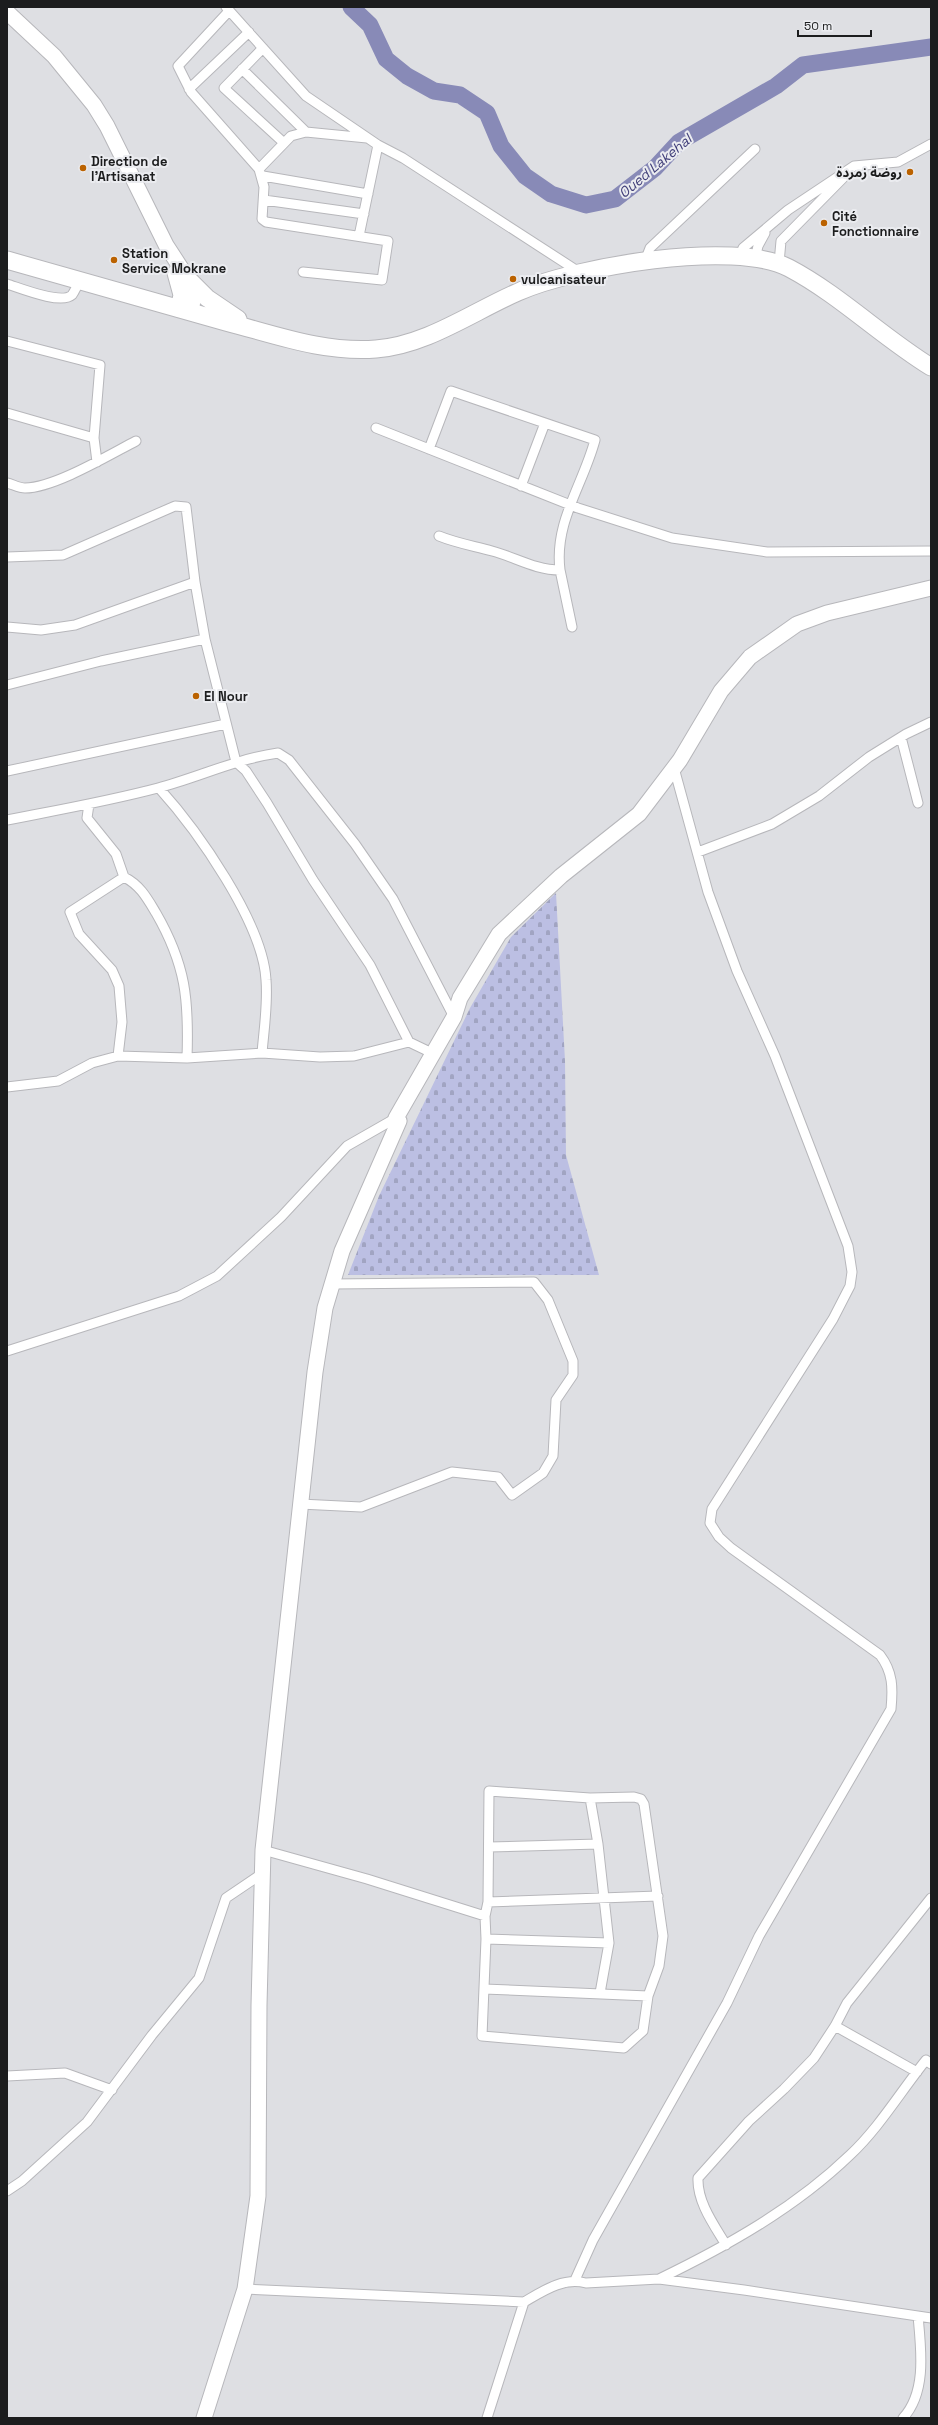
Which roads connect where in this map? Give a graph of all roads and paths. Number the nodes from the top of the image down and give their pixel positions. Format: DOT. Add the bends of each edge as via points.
graph roads {
  1 [pos="228,9"];
  2 [pos="7,12"];
  3 [pos="249,32"];
  4 [pos="263,48"];
  5 [pos="242,69"];
  6 [pos="190,89"];
  7 [pos="306,132"];
  8 [pos="369,138"];
  9 [pos="284,143"];
  10 [pos="931,144"];
  11 [pos="378,145"];
  12 [pos="755,149"];
  13 [pos="854,166"];
  14 [pos="261,173"];
  15 [pos="368,194"];
  16 [pos="264,200"];
  17 [pos="364,214"];
  18 [pos="770,226"];
  19 [pos="359,236"];
  20 [pos="166,245"];
  21 [pos="747,258"];
  22 [pos="7,260"];
  23 [pos="645,261"];
  24 [pos="779,263"];
  25 [pos="302,272"];
  26 [pos="580,272"];
  27 [pos="188,279"];
  28 [pos="80,281"];
  29 [pos="7,284"];
  30 [pos="185,310"];
  31 [pos="256,330"];
  32 [pos="7,341"];
  33 [pos="931,367"];
  34 [pos="7,413"];
  35 [pos="545,424"];
  36 [pos="376,428"];
  37 [pos="94,438"];
  38 [pos="136,441"];
  39 [pos="429,449"];
  40 [pos="97,462"];
  41 [pos="7,483"];
  42 [pos="521,486"];
  43 [pos="569,505"];
  44 [pos="439,536"];
  45 [pos="931,551"];
  46 [pos="7,557"];
  47 [pos="560,570"];
  48 [pos="195,582"];
  49 [pos="931,588"];
  50 [pos="7,627"];
  51 [pos="572,627"];
  52 [pos="205,639"];
  53 [pos="7,685"];
  54 [pos="931,722"];
  55 [pos="226,724"];
  56 [pos="901,737"];
  57 [pos="236,762"];
  58 [pos="674,768"];
  59 [pos="7,771"];
  60 [pos="159,788"];
  61 [pos="918,803"];
  62 [pos="89,804"];
  63 [pos="7,820"];
  64 [pos="698,852"];
  65 [pos="124,877"];
  66 [pos="454,1017"];
  67 [pos="409,1042"];
  68 [pos="262,1053"];
  69 [pos="432,1053"];
  70 [pos="118,1056"];
  71 [pos="187,1058"];
  72 [pos="7,1087"];
  73 [pos="396,1118"];
  74 [pos="332,1284"];
  75 [pos="7,1351"];
  76 [pos="300,1504"];
  77 [pos="590,1798"];
  78 [pos="598,1844"];
  79 [pos="489,1847"];
  80 [pos="263,1850"];
  81 [pos="263,1873"];
  82 [pos="658,1896"];
  83 [pos="604,1897"];
  84 [pos="931,1898"];
  85 [pos="488,1902"];
  86 [pos="485,1916"];
  87 [pos="486,1939"];
  88 [pos="609,1943"];
  89 [pos="484,1989"];
  90 [pos="600,1993"];
  91 [pos="648,1996"];
  92 [pos="835,2026"];
  93 [pos="929,2060"];
  94 [pos="917,2072"];
  95 [pos="7,2076"];
  96 [pos="112,2090"];
  97 [pos="7,2191"];
  98 [pos="726,2245"];
  99 [pos="659,2279"];
  100 [pos="575,2280"];
  101 [pos="245,2289"];
  102 [pos="524,2302"];
  103 [pos="918,2316"];
  104 [pos="931,2318"];
  105 [pos="204,2418"];
  106 [pos="487,2418"];
  107 [pos="903,2418"];
  1 -- 3 [label="street"];
  1 -- 6 [label="street" via="178,66"];
  2 -- 20 [label="main road" via="54,56 94,105"];
  3 -- 4 [label="street"];
  3 -- 6 [label="street"];
  4 -- 5 [label="street"];
  4 -- 8 [label="street" via="306,96"];
  5 -- 7 [label="street"];
  5 -- 9 [label="street" via="224,88"];
  6 -- 14 [label="street"];
  7 -- 8 [label="street"];
  7 -- 9 [label="street" via="297,133"];
  8 -- 11 [label="street"];
  9 -- 14 [label="street"];
  10 -- 13 [label="street" via="898,162"];
  11 -- 15 [label="street"];
  11 -- 26 [label="street" via="403,158"];
  12 -- 23 [label="street" via="650,248"];
  13 -- 18 [label="street" via="788,210"];
  13 -- 24 [label="street" via="781,241"];
  14 -- 15 [label="street"];
  14 -- 16 [label="street"];
  15 -- 17 [label="street"];
  16 -- 17 [label="street"];
  16 -- 19 [label="street" via="262,219 266,222"];
  17 -- 19 [label="street"];
  18 -- 21 [label="street"];
  18 -- 21 [label="street" via="743,248"];
  19 -- 25 [label="street" via="388,241 382,280"];
  20 -- 27 [label="main road"];
  20 -- 30 [label="main road" via="180,285"];
  21 -- 23 [label="highway" via="712,256"];
  21 -- 24 [label="highway"];
  22 -- 28 [label="highway"];
  23 -- 26 [label="highway"];
  24 -- 33 [label="highway" via="827,291"];
  26 -- 31 [label="highway" via="547,281 494,303 421,339 378,349 333,349"];
  27 -- 30 [label="main road" via="193,300"];
  27 -- 31 [label="highway" via="218,307"];
  28 -- 29 [label="street" via="72,294 66,298 55,298"];
  28 -- 30 [label="highway"];
  30 -- 31 [label="highway"];
  32 -- 37 [label="street" via="100,365"];
  34 -- 37 [label="street"];
  35 -- 39 [label="street" via="451,391"];
  35 -- 42 [label="street"];
  35 -- 43 [label="street" via="595,440"];
  36 -- 39 [label="street"];
  37 -- 40 [label="street"];
  38 -- 40 [label="street"];
  39 -- 42 [label="street"];
  40 -- 41 [label="street" via="50,482 25,488"];
  42 -- 43 [label="street"];
  43 -- 45 [label="street" via="672,538 767,552"];
  43 -- 47 [label="street" via="558,548"];
  44 -- 47 [label="street" via="545,570"];
  46 -- 48 [label="street" via="63,555 175,506 186,507"];
  47 -- 51 [label="street"];
  48 -- 50 [label="street" via="75,625 41,630"];
  48 -- 52 [label="street"];
  49 -- 58 [label="main road" via="827,613 797,624 771,641 750,657 721,691"];
  52 -- 53 [label="street" via="101,660"];
  52 -- 55 [label="street"];
  54 -- 56 [label="street"];
  55 -- 57 [label="street"];
  55 -- 59 [label="street"];
  56 -- 61 [label="street"];
  56 -- 64 [label="street" via="869,757 819,796 772,824"];
  57 -- 60 [label="street"];
  57 -- 66 [label="street" via="278,753 289,760 355,844 393,899"];
  57 -- 67 [label="street" via="246,771 313,880 370,965"];
  58 -- 64 [label="street"];
  58 -- 66 [label="main road" via="639,814 561,876 499,934 460,998"];
  60 -- 62 [label="street"];
  60 -- 68 [label="street" via="206,848 226,880 262,952 266,980"];
  62 -- 63 [label="street"];
  62 -- 65 [label="street" via="87,818 116,854"];
  64 -- 100 [label="street" via="708,892 737,971 775,1056 848,1246 852,1272 850,1286 833,1320 731,1477 712,1509 710,1523 719,1537 731,1548 880,1656 891,1675 893,1692 891,1709 759,1936 727,2003 593,2240"];
  65 -- 70 [label="street" via="70,912 79,934 112,970 119,986 122,1022"];
  65 -- 71 [label="street" via="137,884 167,932 178,958 187,1007"];
  66 -- 69 [label="main road"];
  67 -- 68 [label="street" via="354,1056 320,1057"];
  67 -- 69 [label="street"];
  68 -- 71 [label="street"];
  69 -- 73 [label="main road"];
  70 -- 71 [label="street"];
  70 -- 72 [label="street" via="92,1063 58,1081"];
  73 -- 74 [label="main road" via="399,1120 342,1251"];
  73 -- 75 [label="street" via="347,1146 281,1217 217,1276 179,1296"];
  74 -- 76 [label="main road" via="325,1308 315,1372"];
  74 -- 76 [label="street" via="534,1282 548,1300 573,1361 574,1370 556,1400 553,1456 543,1473 512,1495 498,1477 452,1472 361,1507"];
  76 -- 80 [label="main road"];
  77 -- 78 [label="street"];
  77 -- 79 [label="street" via="489,1791"];
  77 -- 82 [label="street" via="641,1799 644,1804"];
  78 -- 79 [label="street"];
  78 -- 83 [label="street"];
  79 -- 85 [label="street"];
  80 -- 81 [label="main road"];
  80 -- 86 [label="street"];
  81 -- 96 [label="street" via="226,1898 199,1978 152,2035"];
  81 -- 101 [label="main road" via="259,1998 258,2196"];
  82 -- 83 [label="street"];
  82 -- 91 [label="street" via="663,1936 659,1966"];
  83 -- 85 [label="street"];
  83 -- 88 [label="street"];
  84 -- 92 [label="street" via="847,2003"];
  85 -- 86 [label="street"];
  86 -- 87 [label="street"];
  87 -- 88 [label="street"];
  87 -- 89 [label="street"];
  88 -- 90 [label="street"];
  89 -- 90 [label="street"];
  89 -- 91 [label="street" via="482,2036 624,2048 643,2031"];
  90 -- 91 [label="street"];
  92 -- 94 [label="street"];
  92 -- 98 [label="street" via="814,2058 749,2121 698,2178 700,2196"];
  93 -- 94 [label="street"];
  94 -- 98 [label="street" via="851,2155 777,2213"];
  95 -- 96 [label="street" via="65,2073"];
  96 -- 97 [label="street" via="87,2122 22,2181"];
  98 -- 99 [label="street"];
  99 -- 100 [label="street" via="586,2282"];
  99 -- 103 [label="street"];
  100 -- 102 [label="street" via="551,2286"];
  101 -- 102 [label="street"];
  101 -- 105 [label="main road"];
  102 -- 106 [label="street"];
  103 -- 104 [label="street"];
  103 -- 107 [label="street" via="920,2386 913,2404"];
}
